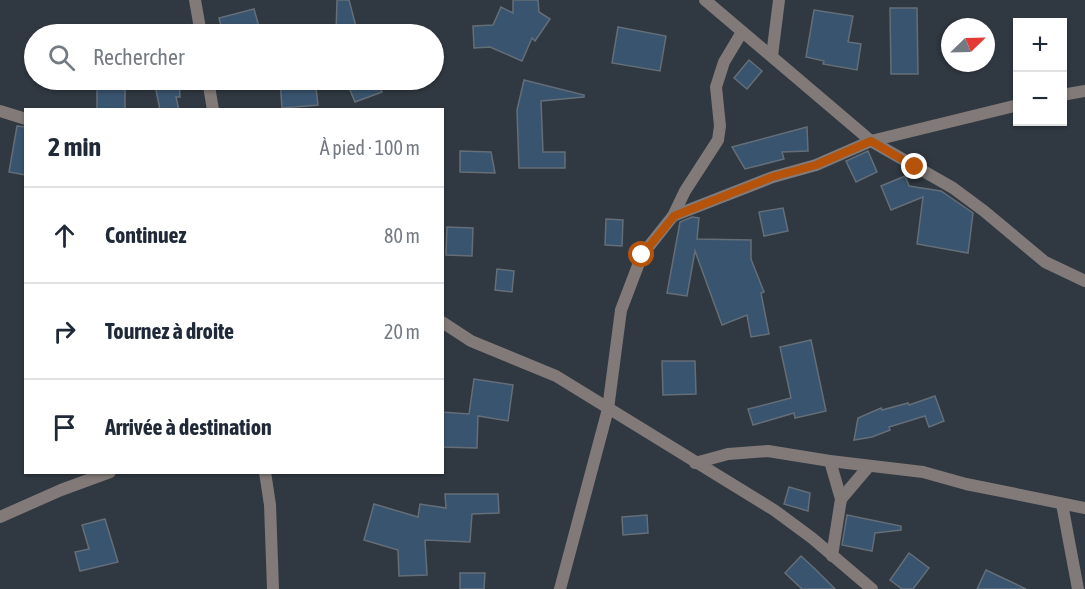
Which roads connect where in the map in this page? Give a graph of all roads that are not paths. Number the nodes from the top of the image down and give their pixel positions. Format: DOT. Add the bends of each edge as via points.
graph roads {
  1 [pos="195,0"];
  2 [pos="705,0"];
  3 [pos="779,0"];
  4 [pos="199,24"];
  5 [pos="742,32"];
  6 [pos="772,56"];
  7 [pos="210,90"];
  8 [pos="1085,91"];
  9 [pos="1067,94"];
  10 [pos="1013,106"];
  11 [pos="213,108"];
  12 [pos="0,111"];
  13 [pos="24,118"];
  14 [pos="871,141"];
  15 [pos="674,216"];
  16 [pos="1085,281"];
  17 [pos="444,323"];
  18 [pos="608,409"];
  19 [pos="830,461"];
  20 [pos="695,463"];
  21 [pos="869,466"];
  22 [pos="105,474"];
  23 [pos="265,474"];
  24 [pos="841,499"];
  25 [pos="1062,504"];
  26 [pos="1085,508"];
  27 [pos="0,517"];
  28 [pos="832,556"];
  29 [pos="273,589"];
  30 [pos="560,589"];
  31 [pos="872,589"];
  32 [pos="1078,589"];
  1 -- 4 [label="street"];
  2 -- 5 [label="street"];
  3 -- 6 [label="street"];
  5 -- 6 [label="street"];
  5 -- 15 [label="street" via="724,62 716,87 718,140 684,191"];
  6 -- 14 [label="street"];
  7 -- 11 [label="street"];
  8 -- 9 [label="street"];
  10 -- 14 [label="street"];
  12 -- 13 [label="street"];
  14 -- 15 [label="street"];
  14 -- 16 [label="street" via="953,188 1045,262"];
  15 -- 18 [label="street" via="642,255 621,310"];
  17 -- 18 [label="street" via="471,341 556,376"];
  18 -- 20 [label="street"];
  18 -- 30 [label="street"];
  19 -- 20 [label="street" via="768,451 728,454"];
  19 -- 21 [label="street"];
  19 -- 24 [label="street"];
  20 -- 28 [label="street" via="774,510"];
  21 -- 24 [label="street"];
  21 -- 25 [label="street" via="923,472"];
  22 -- 27 [label="street"];
  23 -- 29 [label="street"];
  24 -- 28 [label="street"];
  25 -- 26 [label="street"];
  25 -- 32 [label="street"];
  28 -- 31 [label="street"];
}
